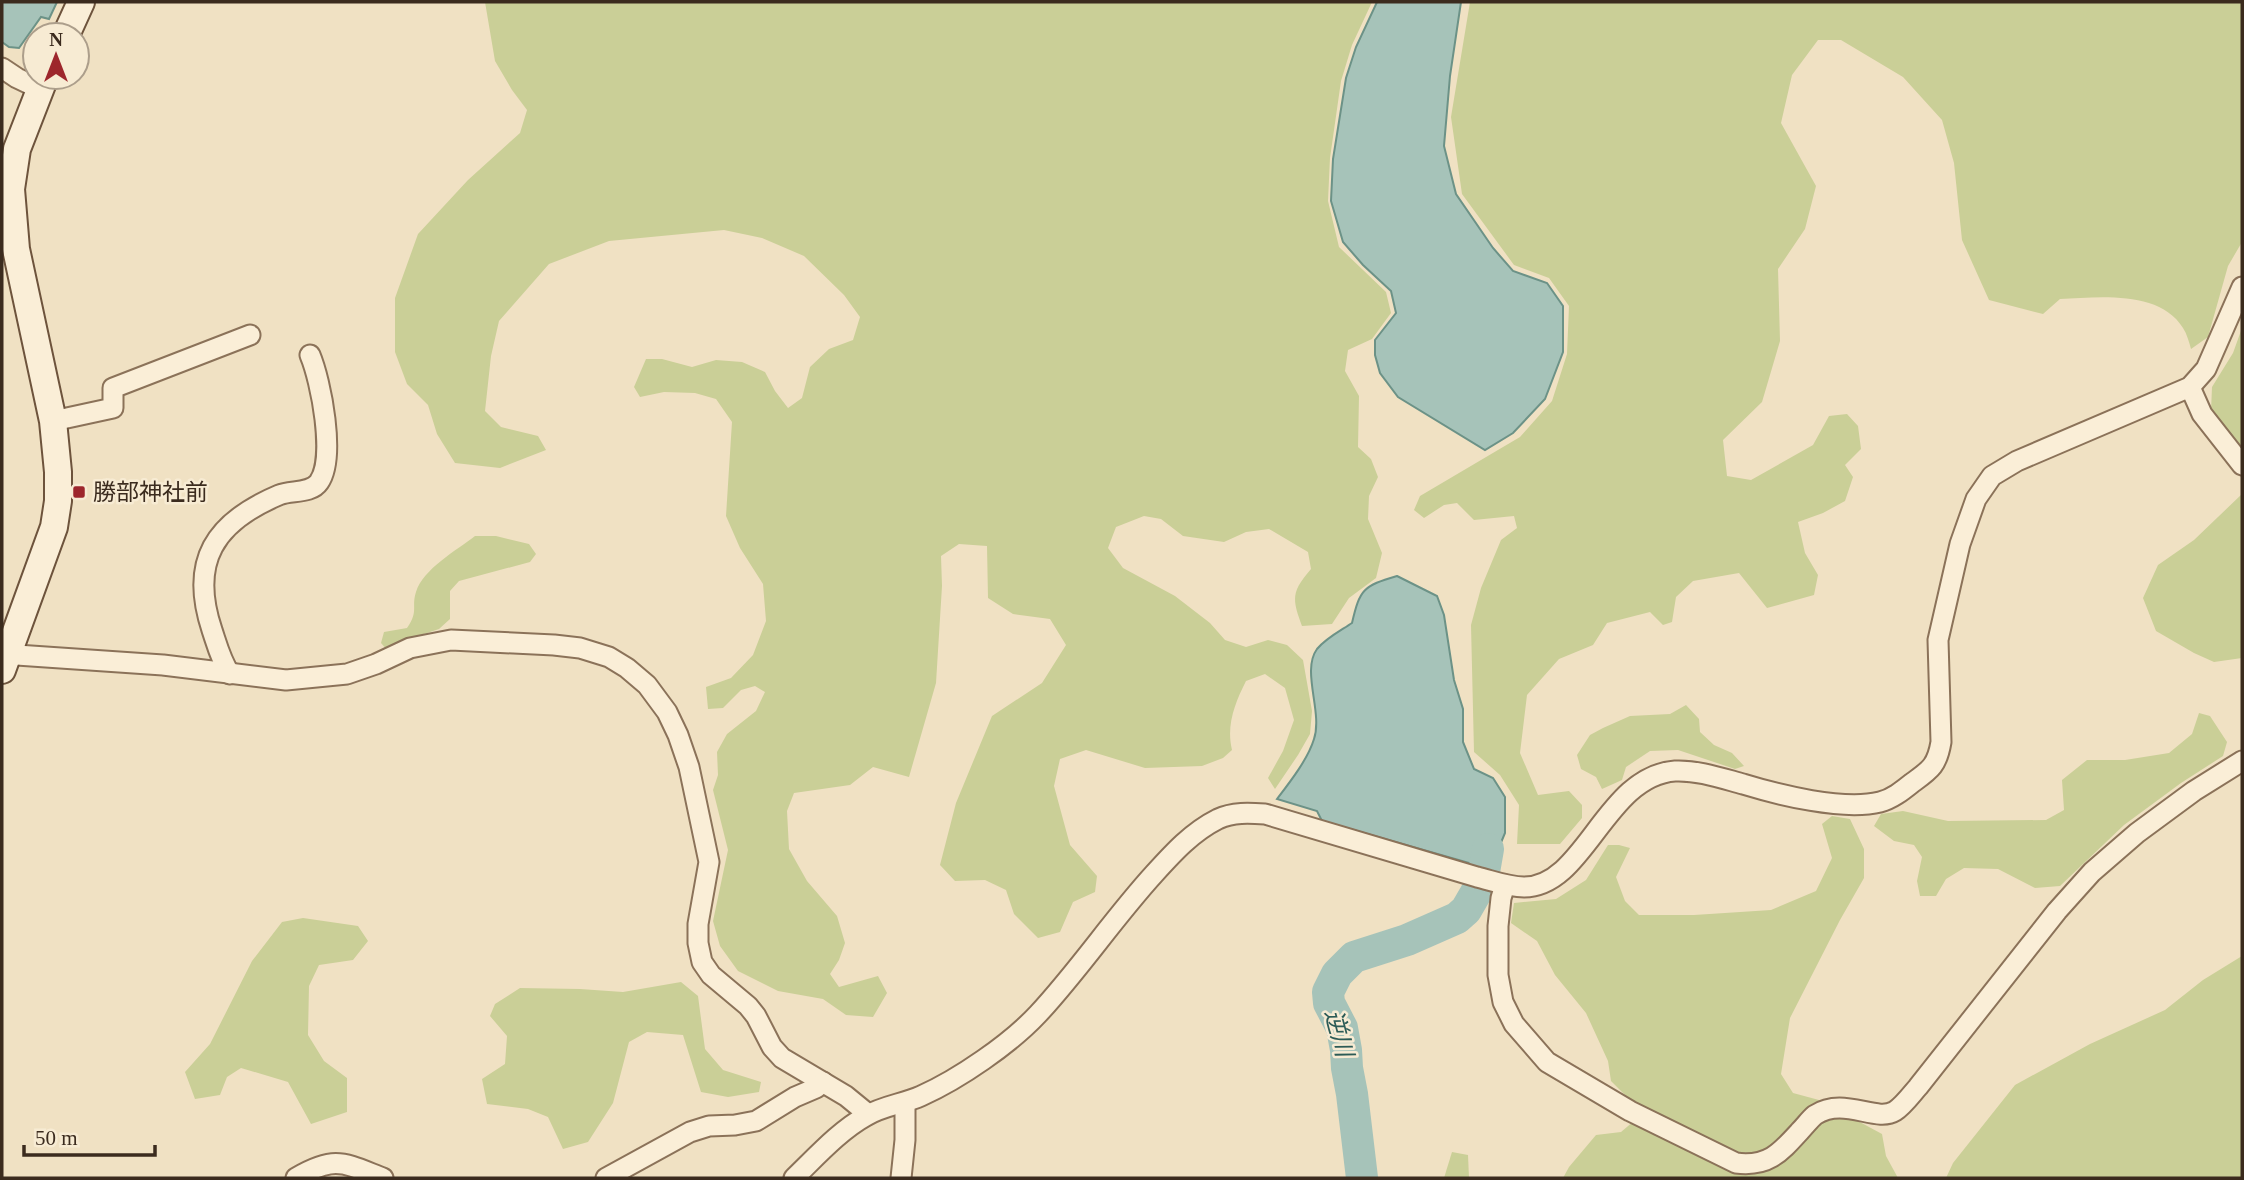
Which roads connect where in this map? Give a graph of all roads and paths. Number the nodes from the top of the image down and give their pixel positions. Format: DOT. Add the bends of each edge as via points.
graph roads {
  1 [pos="81,2"];
  2 [pos="72,21"];
  3 [pos="2,68"];
  4 [pos="21,79"];
  5 [pos="40,91"];
  6 [pos="2242,287"];
  7 [pos="250,335"];
  8 [pos="310,355"];
  9 [pos="2189,387"];
  10 [pos="53,421"];
  11 [pos="2242,465"];
  12 [pos="4,659"];
  13 [pos="230,674"];
  14 [pos="2242,761"];
  15 [pos="1491,881"];
  16 [pos="823,1082"];
  17 [pos="905,1103"];
  18 [pos="868,1114"];
  19 [pos="296,1178"];
  20 [pos="383,1178"];
  21 [pos="606,1178"];
  22 [pos="794,1178"];
  23 [pos="901,1178"];
  1 -- 2 [label="main road"];
  3 -- 4 [label="street"];
  5 -- 10 [label="main road" via="17,149 11,189 16,249"];
  6 -- 9 [label="street" via="2206,369"];
  7 -- 10 [label="street" via="113,388 113,408"];
  8 -- 13 [label="street" via="317,372 326,442 319,481 310,488 280,494 236,517 211,548 204,576 205,610"];
  9 -- 11 [label="street" via="2203,414"];
  9 -- 15 [label="street" via="1992,476 1976,499 1960,544 1938,640 1938,758 1902,790 1879,802 1854,804 1776,794 1704,773 1655,774 1616,806 1567,867 1549,882 1526,887"];
  10 -- 12 [label="main road" via="58,472 54,527"];
  12 -- 13 [label="street" via="163,665"];
  13 -- 16 [label="street" via="286,680 348,674 410,648 460,640 580,648 627,668 667,712 694,785 709,862 698,924 702,961 710,975 748,1006 782,1058"];
  14 -- 15 [label="street" via="2146,826 2092,872 1894,1112 1879,1115 1847,1107 1828,1110 1815,1115 1768,1161 1752,1165 1736,1163 1630,1111 1548,1062 1514,1024 1503,1002 1497,926 1501,898"];
  15 -- 17 [label="street" via="1265,814 1220,818 1180,846 1021,1030 956,1076"];
  16 -- 18 [label="street"];
  16 -- 21 [label="street" via="756,1121 690,1132"];
  17 -- 18 [label="street"];
  17 -- 23 [label="street"];
  18 -- 22 [label="street"];
  19 -- 20 [label="street" via="326,1163"];
}
